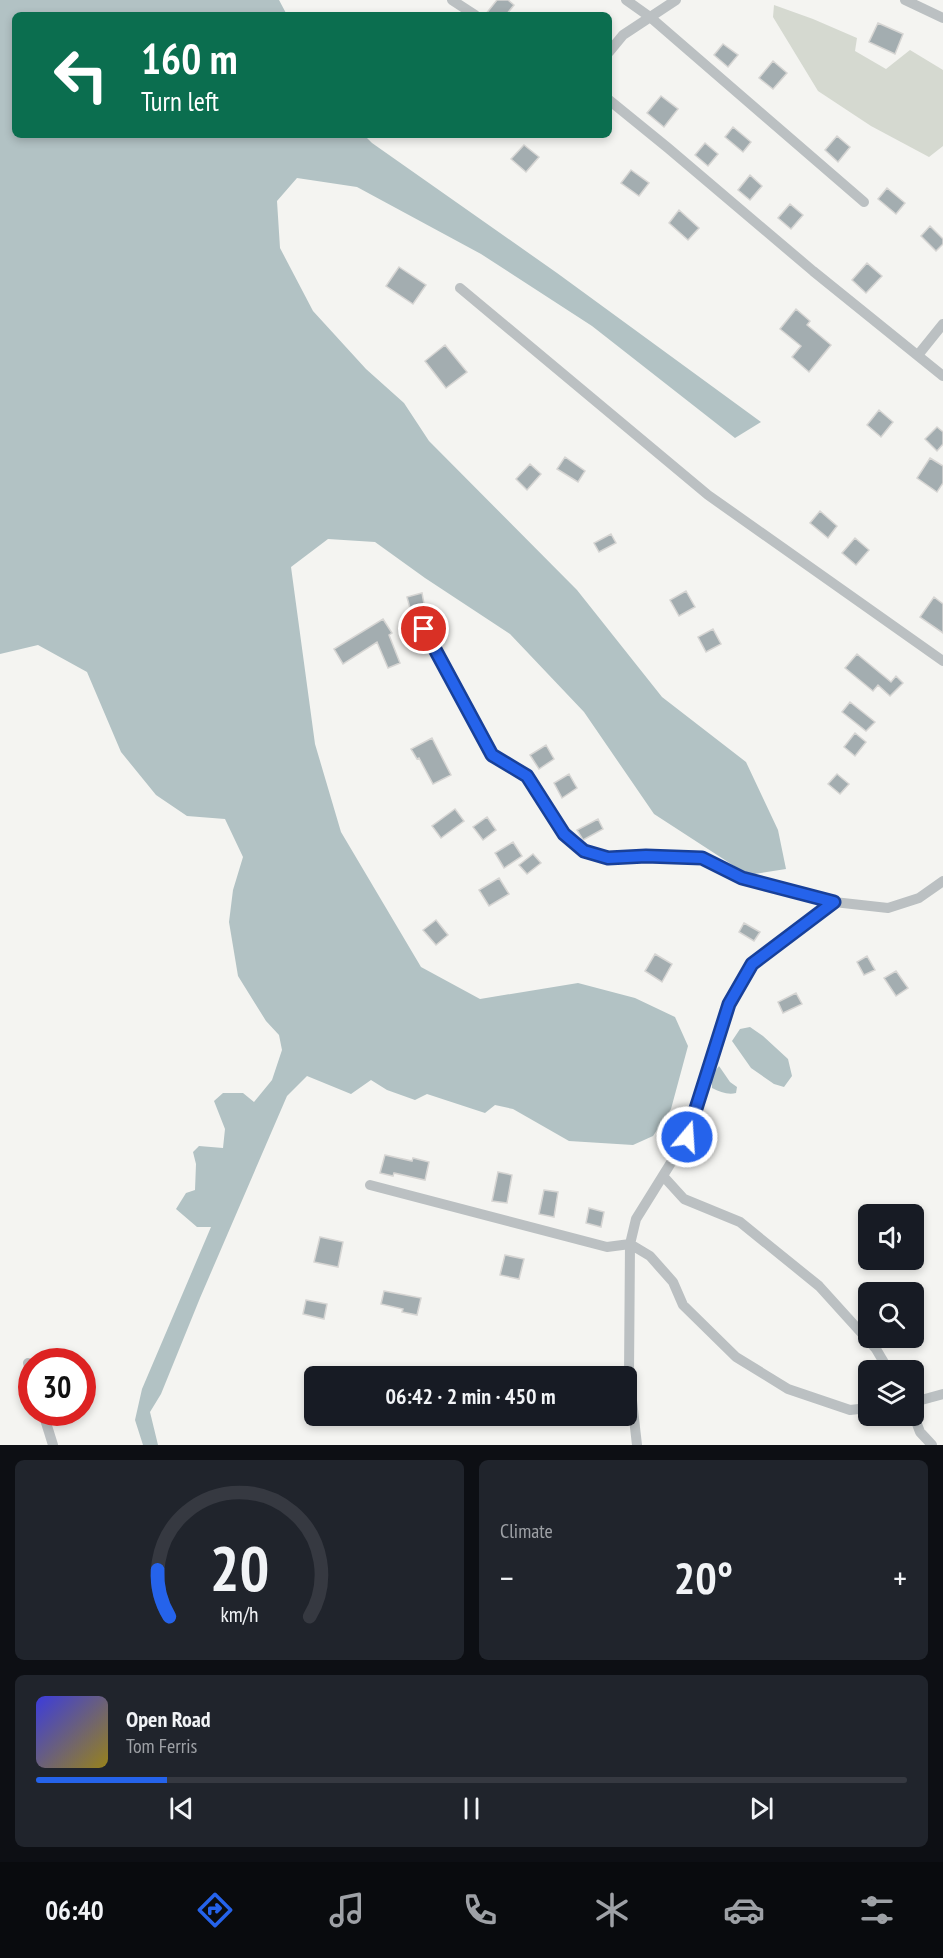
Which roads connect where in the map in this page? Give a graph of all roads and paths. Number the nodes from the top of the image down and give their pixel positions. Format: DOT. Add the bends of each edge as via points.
graph roads {
  1 [pos="452,0"];
  2 [pos="627,0"];
  3 [pos="676,0"];
  4 [pos="904,0"];
  5 [pos="471,12"];
  6 [pos="650,17"];
  7 [pos="943,18"];
  8 [pos="612,48"];
  9 [pos="612,102"];
  10 [pos="864,202"];
  11 [pos="460,288"];
  12 [pos="943,324"];
  13 [pos="918,355"];
  14 [pos="943,376"];
  15 [pos="424,629"];
  16 [pos="943,661"];
  17 [pos="943,881"];
  18 [pos="834,902"];
  19 [pos="664,1177"];
  20 [pos="370,1185"];
  21 [pos="630,1244"];
  22 [pos="882,1360"];
  23 [pos="943,1394"];
  24 [pos="924,1399"];
  25 [pos="858,1409"];
  26 [pos="47,1426"];
  27 [pos="918,1426"];
  28 [pos="53,1445"];
  29 [pos="637,1445"];
  30 [pos="932,1445"];
  1 -- 5 [label="street"];
  2 -- 6 [label="street"];
  3 -- 6 [label="street"];
  4 -- 7 [label="street"];
  6 -- 8 [label="street" via="623,35"];
  6 -- 10 [label="street"];
  9 -- 13 [label="street"];
  11 -- 16 [label="street" via="708,495"];
  12 -- 13 [label="street"];
  13 -- 14 [label="street"];
  15 -- 18 [label="street" via="492,755 527,776 564,834 584,851 608,858 702,858 742,878"];
  17 -- 18 [label="street" via="919,898 888,908"];
  18 -- 19 [label="street" via="752,964 729,1004 687,1137"];
  19 -- 21 [label="street" via="636,1218"];
  19 -- 22 [label="street" via="684,1199 740,1222 819,1286"];
  20 -- 21 [label="street" via="607,1247"];
  21 -- 25 [label="street" via="650,1256 673,1282 683,1305 736,1357 788,1389 850,1410"];
  21 -- 29 [label="street" via="629,1374"];
  23 -- 24 [label="street"];
  26 -- 28 [label="street"];
  27 -- 30 [label="street"];
}
